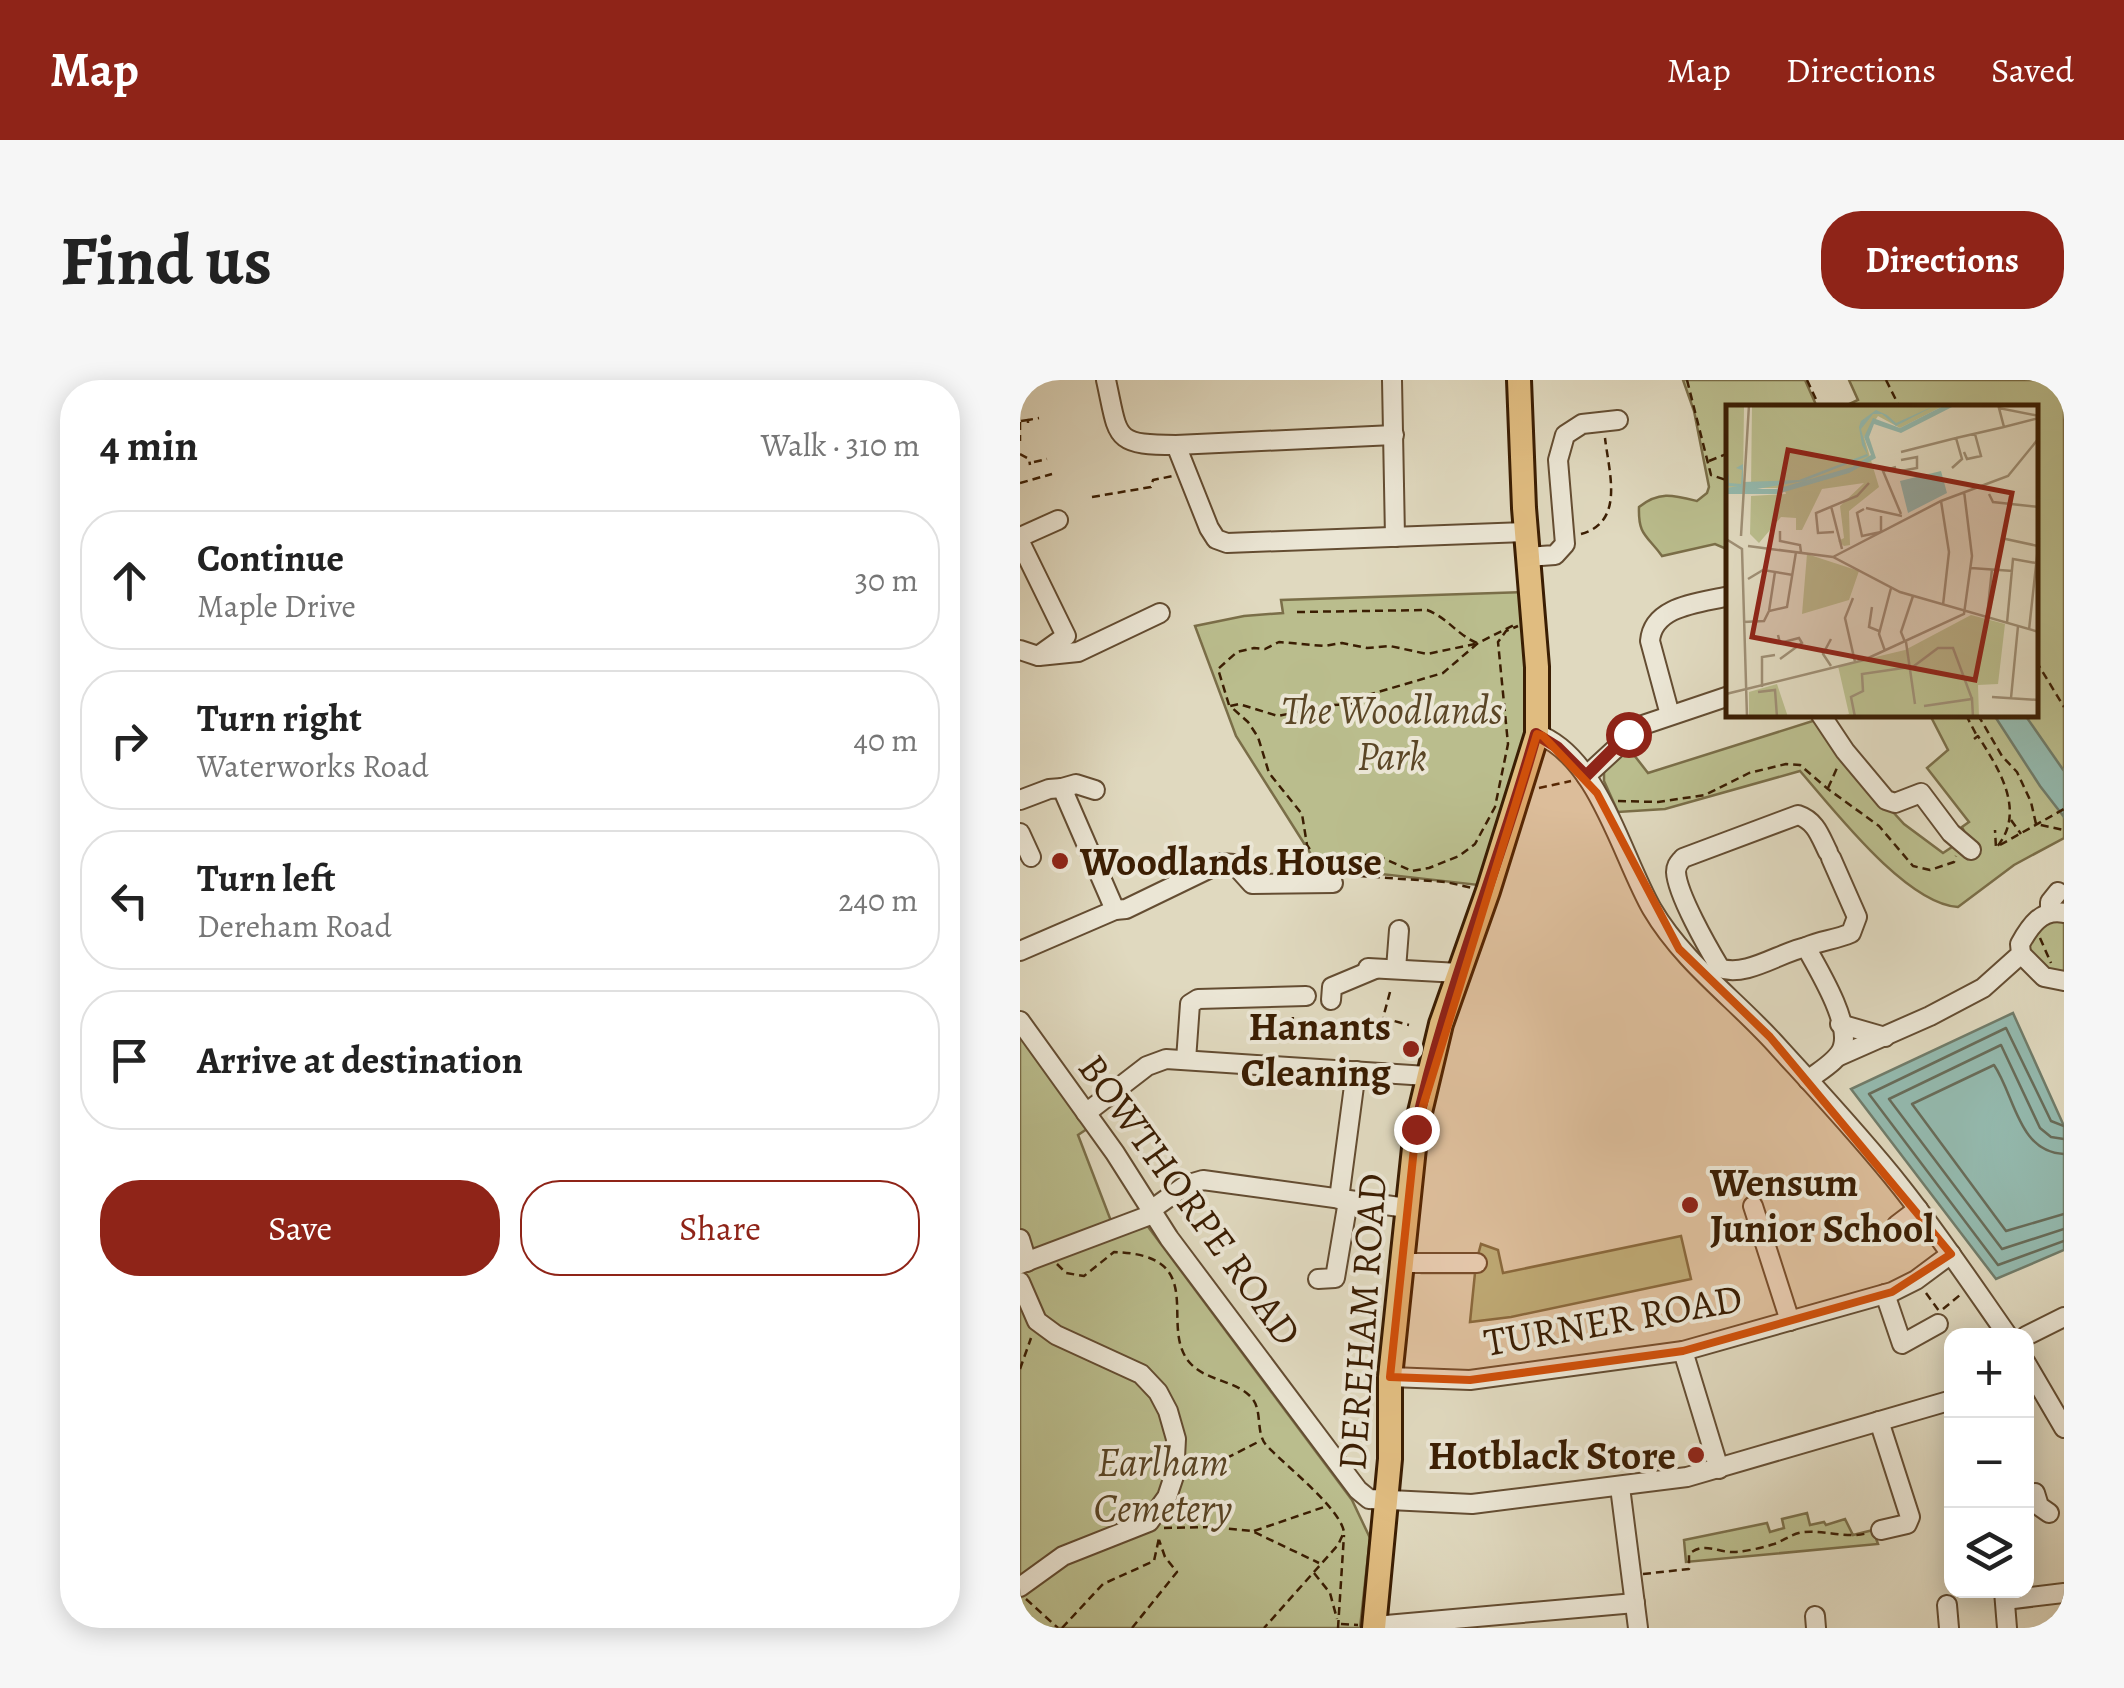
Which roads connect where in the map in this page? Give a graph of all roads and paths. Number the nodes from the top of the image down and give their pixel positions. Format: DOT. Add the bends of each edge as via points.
graph roads {
  1 [pos="1106,380"];
  2 [pos="1392,380"];
  3 [pos="1519,380"];
  4 [pos="1687,380"];
  5 [pos="1806,380"];
  6 [pos="1886,380"];
  7 [pos="1818,405"];
  8 [pos="1898,405"];
  9 [pos="1039,418"];
  10 [pos="1610,421"];
  11 [pos="1020,422"];
  12 [pos="1394,435"];
  13 [pos="1020,441"];
  14 [pos="1176,444"];
  15 [pos="1020,454"];
  16 [pos="1726,454"];
  17 [pos="1047,459"];
  18 [pos="1708,462"];
  19 [pos="1052,474"];
  20 [pos="1185,474"];
  21 [pos="1726,481"];
  22 [pos="1020,483"];
  23 [pos="1092,497"];
  24 [pos="1058,520"];
  25 [pos="1525,532"];
  26 [pos="1584,534"];
  27 [pos="1395,537"];
  28 [pos="1020,540"];
  29 [pos="1527,557"];
  30 [pos="1726,597"];
  31 [pos="1297,612"];
  32 [pos="1160,613"];
  33 [pos="1478,643"];
  34 [pos="1029,653"];
  35 [pos="2039,666"];
  36 [pos="1726,697"];
  37 [pos="1230,706"];
  38 [pos="2064,707"];
  39 [pos="1670,715"];
  40 [pos="1824,718"];
  41 [pos="1967,718"];
  42 [pos="1980,718"];
  43 [pos="1536,734"];
  44 [pos="1851,750"];
  45 [pos="1586,776"];
  46 [pos="1062,788"];
  47 [pos="1534,788"];
  48 [pos="1828,789"];
  49 [pos="1020,800"];
  50 [pos="2064,809"];
  51 [pos="1072,812"];
  52 [pos="2010,819"];
  53 [pos="2036,824"];
  54 [pos="1995,830"];
  55 [pos="2064,830"];
  56 [pos="1020,834"];
  57 [pos="2021,834"];
  58 [pos="1996,848"];
  59 [pos="1972,850"];
  60 [pos="1031,856"];
  61 [pos="1326,864"];
  62 [pos="1333,877"];
  63 [pos="1488,891"];
  64 [pos="2058,892"];
  65 [pos="1121,909"];
  66 [pos="2057,912"];
  67 [pos="2030,928"];
  68 [pos="1399,930"];
  69 [pos="1806,947"];
  70 [pos="1020,951"];
  71 [pos="2021,954"];
  72 [pos="1396,969"];
  73 [pos="1459,973"];
  74 [pos="1807,974"];
  75 [pos="2062,981"];
  76 [pos="1828,986"];
  77 [pos="1390,992"];
  78 [pos="1300,996"];
  79 [pos="1331,1000"];
  80 [pos="1383,1018"];
  81 [pos="1020,1021"];
  82 [pos="1840,1024"];
  83 [pos="1409,1025"];
  84 [pos="1379,1033"];
  85 [pos="1885,1037"];
  86 [pos="1292,1038"];
  87 [pos="1837,1057"];
  88 [pos="1186,1060"];
  89 [pos="1356,1071"];
  90 [pos="1427,1076"];
  91 [pos="1808,1080"];
  92 [pos="1086,1113"];
  93 [pos="1344,1200"];
  94 [pos="1753,1206"];
  95 [pos="1407,1208"];
  96 [pos="1918,1209"];
  97 [pos="1152,1212"];
  98 [pos="1897,1225"];
  99 [pos="1020,1239"];
  100 [pos="1053,1252"];
  101 [pos="1951,1254"];
  102 [pos="1023,1263"];
  103 [pos="1401,1263"];
  104 [pos="1477,1264"];
  105 [pos="1318,1278"];
  106 [pos="1916,1280"];
  107 [pos="1020,1282"];
  108 [pos="1973,1284"];
  109 [pos="1886,1294"];
  110 [pos="2064,1317"];
  111 [pos="1938,1318"];
  112 [pos="1038,1321"];
  113 [pos="1790,1322"];
  114 [pos="2003,1328"];
  115 [pos="2034,1332"];
  116 [pos="1683,1351"];
  117 [pos="1020,1369"];
  118 [pos="1390,1376"];
  119 [pos="2034,1378"];
  120 [pos="1944,1402"];
  121 [pos="1879,1421"];
  122 [pos="2064,1428"];
  123 [pos="1262,1440"];
  124 [pos="1719,1469"];
  125 [pos="1174,1476"];
  126 [pos="1620,1487"];
  127 [pos="1386,1500"];
  128 [pos="1329,1506"];
  129 [pos="1881,1530"];
  130 [pos="1252,1532"];
  131 [pos="1344,1532"];
  132 [pos="1159,1538"];
  133 [pos="1320,1564"];
  134 [pos="1314,1572"];
  135 [pos="1632,1575"];
  136 [pos="1020,1587"];
  137 [pos="2064,1593"];
  138 [pos="2034,1594"];
  139 [pos="1020,1596"];
  140 [pos="2004,1598"];
  141 [pos="1635,1602"];
  142 [pos="1947,1605"];
  143 [pos="1338,1626"];
  144 [pos="1374,1627"];
  145 [pos="1060,1628"];
  146 [pos="1132,1628"];
  147 [pos="1264,1628"];
  148 [pos="1638,1628"];
  149 [pos="1949,1628"];
  150 [pos="2008,1628"];
  1 -- 14 [label="street" via="1123,440"];
  2 -- 12 [label="street"];
  3 -- 25 [label="main road, DEREHAM ROAD"];
  4 -- 18 [label="path"];
  5 -- 7 [label="path"];
  6 -- 8 [label="path"];
  9 -- 11 [label="path"];
  10 -- 26 [label="path" via="1612,504 1600,525"];
  10 -- 29 [label="street" via="1565,435 1559,449 1565,544 1555,554"];
  11 -- 13 [label="path"];
  12 -- 14 [label="street"];
  12 -- 27 [label="street"];
  14 -- 20 [label="street"];
  15 -- 17 [label="path" via="1032,462"];
  16 -- 18 [label="path"];
  18 -- 21 [label="path" via="1711,475"];
  19 -- 22 [label="path"];
  20 -- 23 [label="path"];
  20 -- 27 [label="street" via="1209,528 1227,543"];
  24 -- 28 [label="street"];
  25 -- 27 [label="street"];
  25 -- 29 [label="main road, DEREHAM ROAD"];
  28 -- 34 [label="street" via="1066,636"];
  29 -- 43 [label="main road, DEREHAM ROAD"];
  30 -- 39 [label="street" via="1664,614 1651,628"];
  31 -- 33 [label="path" via="1427,610"];
  32 -- 34 [label="street" via="1078,652"];
  33 -- 37 [label="path" via="1443,674 1354,704 1278,716"];
  33 -- 37 [label="path" via="1427,654 1279,642 1237,652 1218,669"];
  33 -- 61 [label="path" via="1527,622 1498,642 1508,744 1495,807 1475,844 1412,871 1378,856 1348,854"];
  35 -- 38 [label="path"];
  36 -- 39 [label="street"];
  37 -- 61 [label="path" via="1258,737 1270,773 1302,814 1307,845"];
  39 -- 45 [label="street" via="1628,734"];
  40 -- 44 [label="street"];
  41 -- 52 [label="path" via="1998,767"];
  42 -- 53 [label="path" via="2017,772"];
  43 -- 45 [label="street"];
  43 -- 63 [label="main road, DEREHAM ROAD"];
  44 -- 48 [label="path"];
  44 -- 59 [label="street" via="1886,800 1895,803 1927,787 1950,833"];
  45 -- 47 [label="path"];
  45 -- 91 [label="street" via="1679,949"];
  46 -- 49 [label="street"];
  46 -- 51 [label="street"];
  46 -- 51 [label="street" via="1076,784 1093,799"];
  50 -- 53 [label="path"];
  51 -- 65 [label="street"];
  52 -- 57 [label="path"];
  52 -- 58 [label="path"];
  53 -- 55 [label="path"];
  53 -- 57 [label="path"];
  54 -- 58 [label="path"];
  56 -- 60 [label="street"];
  57 -- 58 [label="path"];
  58 -- 59 [label="path"];
  61 -- 62 [label="path"];
  62 -- 63 [label="path" via="1446,882"];
  62 -- 65 [label="street" via="1252,884 1234,864 1221,863"];
  63 -- 73 [label="main road, DEREHAM ROAD"];
  64 -- 66 [label="street" via="2050,902"];
  65 -- 70 [label="street"];
  66 -- 67 [label="street"];
  67 -- 71 [label="street"];
  67 -- 75 [label="path"];
  68 -- 72 [label="street"];
  69 -- 69 [label="street" via="1738,970 1720,968 1677,865 1798,815 1809,819 1854,909 1856,927"];
  69 -- 76 [label="street"];
  71 -- 75 [label="street" via="2044,977"];
  71 -- 85 [label="street" via="1984,988"];
  72 -- 73 [label="street"];
  72 -- 79 [label="street" via="1372,968 1332,987"];
  73 -- 90 [label="main road, DEREHAM ROAD"];
  74 -- 76 [label="street"];
  76 -- 82 [label="street"];
  77 -- 80 [label="path"];
  78 -- 86 [label="path"];
  78 -- 88 [label="street" via="1198,999 1190,1004"];
  80 -- 83 [label="path"];
  80 -- 84 [label="path"];
  81 -- 92 [label="street, BOWTHORPE ROAD"];
  82 -- 85 [label="street"];
  82 -- 87 [label="street" via="1843,1048"];
  85 -- 87 [label="street"];
  87 -- 91 [label="street"];
  88 -- 89 [label="street"];
  88 -- 92 [label="street" via="1157,1061"];
  89 -- 90 [label="street"];
  89 -- 93 [label="street"];
  90 -- 95 [label="main road, DEREHAM ROAD"];
  91 -- 96 [label="street"];
  92 -- 97 [label="street, BOWTHORPE ROAD"];
  93 -- 95 [label="street"];
  93 -- 97 [label="street" via="1203,1180 1186,1184"];
  93 -- 105 [label="street" via="1335,1278"];
  94 -- 113 [label="street"];
  95 -- 103 [label="main road, DEREHAM ROAD"];
  96 -- 98 [label="street"];
  96 -- 101 [label="street"];
  97 -- 100 [label="street"];
  97 -- 127 [label="street, BOWTHORPE ROAD" via="1362,1496"];
  99 -- 102 [label="street"];
  100 -- 102 [label="street"];
  100 -- 123 [label="path" via="1073,1276 1084,1276 1114,1252 1159,1263 1174,1285 1186,1360 1248,1394 1258,1408"];
  101 -- 106 [label="street, TURNER ROAD"];
  101 -- 108 [label="street"];
  103 -- 104 [label="street"];
  103 -- 118 [label="main road, DEREHAM ROAD" via="1387,1343"];
  106 -- 109 [label="street, TURNER ROAD"];
  106 -- 111 [label="path"];
  107 -- 112 [label="street"];
  108 -- 111 [label="path"];
  108 -- 114 [label="street"];
  109 -- 111 [label="street" via="1902,1344"];
  109 -- 113 [label="street, TURNER ROAD"];
  110 -- 115 [label="street"];
  112 -- 117 [label="path"];
  112 -- 125 [label="street" via="1141,1374 1158,1392 1176,1439"];
  113 -- 116 [label="street, TURNER ROAD"];
  116 -- 118 [label="street, TURNER ROAD" via="1470,1380"];
  116 -- 124 [label="street"];
  118 -- 127 [label="main road, DEREHAM ROAD"];
  119 -- 122 [label="street"];
  120 -- 121 [label="street"];
  121 -- 124 [label="street"];
  121 -- 129 [label="street" via="1910,1516 1907,1524"];
  123 -- 125 [label="path"];
  123 -- 128 [label="path"];
  124 -- 126 [label="street"];
  125 -- 136 [label="street" via="1149,1522 1063,1556"];
  126 -- 127 [label="street" via="1472,1504"];
  126 -- 135 [label="street"];
  127 -- 144 [label="main road, DEREHAM ROAD"];
  128 -- 130 [label="path"];
  128 -- 131 [label="path"];
  129 -- 135 [label="path" via="1855,1537 1798,1533 1736,1552 1694,1549 1688,1569"];
  130 -- 132 [label="path" via="1156,1528"];
  130 -- 133 [label="path"];
  131 -- 133 [label="path"];
  131 -- 143 [label="path"];
  132 -- 145 [label="path" via="1154,1560 1103,1584"];
  132 -- 146 [label="path" via="1177,1572"];
  133 -- 134 [label="path"];
  134 -- 143 [label="path" via="1330,1593"];
  134 -- 147 [label="path"];
  135 -- 141 [label="street"];
  137 -- 138 [label="street"];
  139 -- 145 [label="path"];
  140 -- 150 [label="street"];
  141 -- 144 [label="street"];
  141 -- 148 [label="street"];
  142 -- 149 [label="street"];
  143 -- 144 [label="path"];
}
